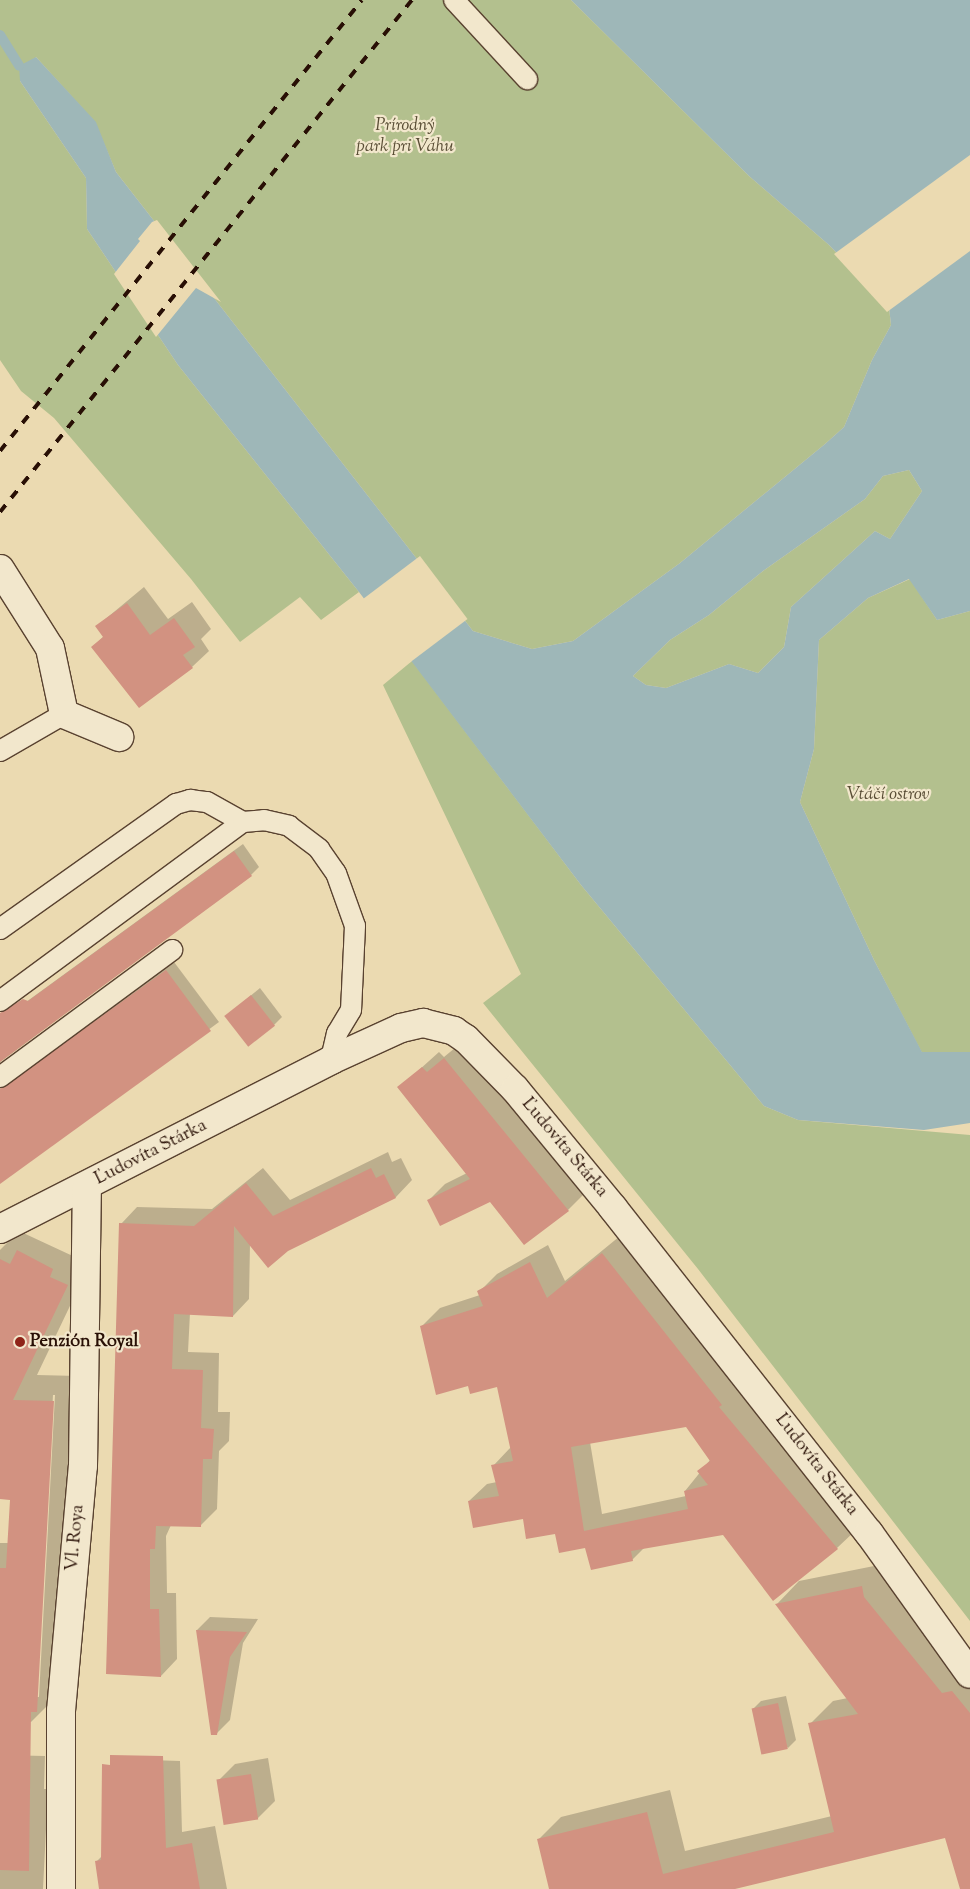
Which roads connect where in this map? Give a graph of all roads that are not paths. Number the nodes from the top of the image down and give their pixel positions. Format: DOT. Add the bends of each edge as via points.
graph roads {
  1 [pos="454,0"];
  2 [pos="527,79"];
  3 [pos="0,570"];
  4 [pos="64,714"];
  5 [pos="118,737"];
  6 [pos="0,751"];
  7 [pos="243,822"];
  8 [pos="0,929"];
  9 [pos="172,950"];
  10 [pos="0,1001"];
  11 [pos="331,1060"];
  12 [pos="0,1077"];
  13 [pos="87,1186"];
  14 [pos="0,1230"];
  15 [pos="970,1674"];
  16 [pos="61,1889"];
  1 -- 2 [label="lane"];
  3 -- 4 [label="street" via="50,648"];
  4 -- 5 [label="street"];
  4 -- 6 [label="lane"];
  7 -- 8 [label="lane" via="207,802 190,800 176,804"];
  7 -- 10 [label="lane"];
  7 -- 11 [label="lane" via="264,820 289,826 302,834 319,849 336,873 346,898 355,926 351,1010 337,1032"];
  9 -- 12 [label="lane"];
  11 -- 13 [label="street, Ľudovíta Stárka"];
  11 -- 15 [label="street, Ľudovíta Stárka" via="401,1028 423,1023 440,1025 466,1039 515,1089 613,1208 869,1533"];
  13 -- 14 [label="street, Ľudovíta Stárka"];
  13 -- 16 [label="street, Vl. Roya" via="83,1466 61,1711"];
}
